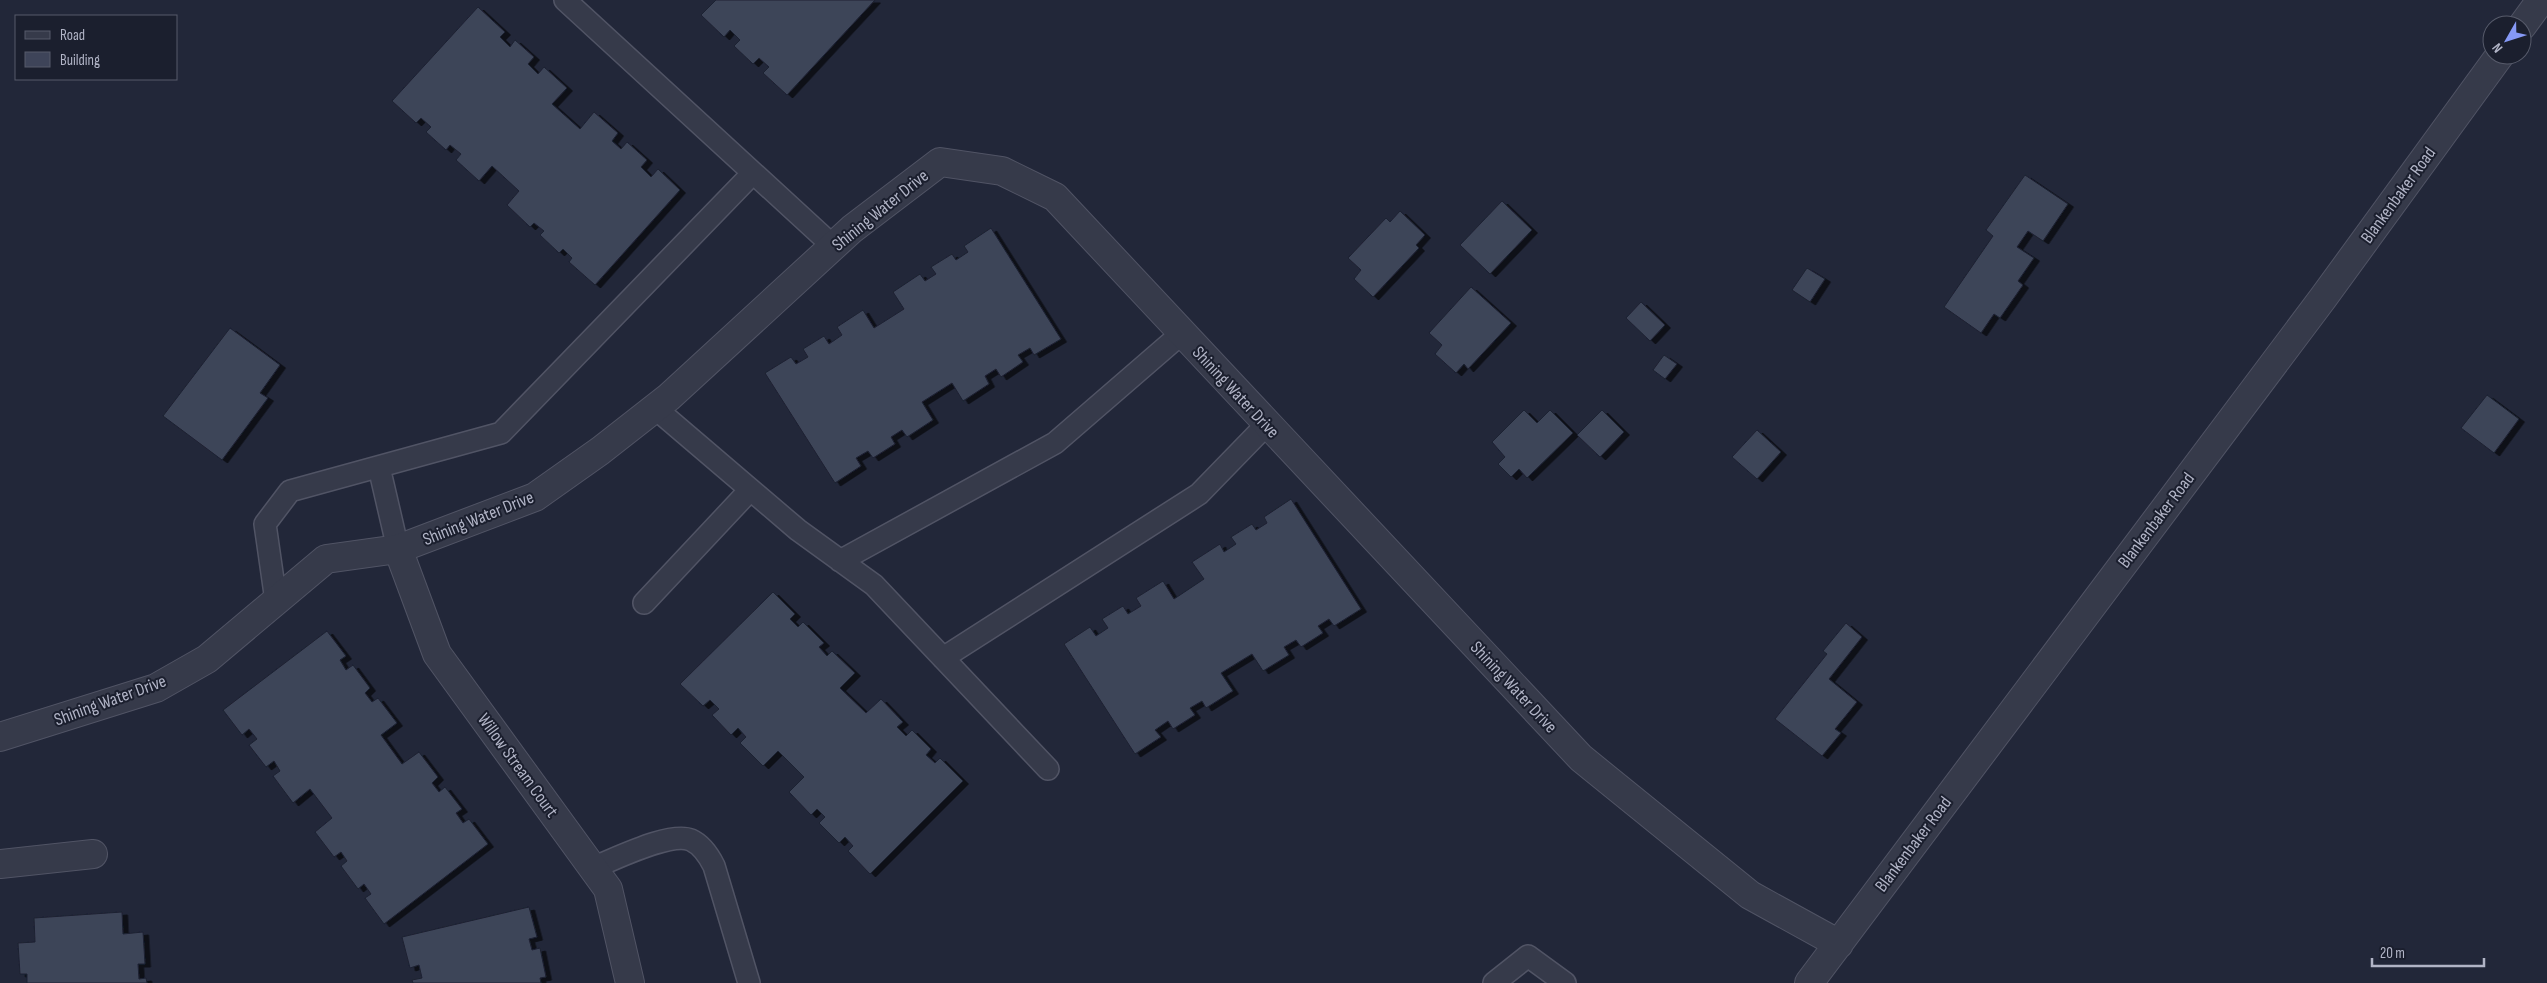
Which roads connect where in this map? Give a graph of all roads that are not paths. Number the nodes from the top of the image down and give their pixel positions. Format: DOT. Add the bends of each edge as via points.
graph roads {
  1 [pos="565,0"];
  2 [pos="2540,0"];
  3 [pos="2530,15"];
  4 [pos="2493,65"];
  5 [pos="753,172"];
  6 [pos="833,246"];
  7 [pos="1181,334"];
  8 [pos="654,408"];
  9 [pos="1267,424"];
  10 [pos="379,467"];
  11 [pos="750,490"];
  12 [pos="398,549"];
  13 [pos="840,560"];
  14 [pos="276,601"];
  15 [pos="644,603"];
  16 [pos="943,658"];
  17 [pos="0,738"];
  18 [pos="1048,769"];
  19 [pos="92,854"];
  20 [pos="0,864"];
  21 [pos="592,868"];
  22 [pos="1839,944"];
  23 [pos="630,983"];
  24 [pos="749,983"];
  25 [pos="1494,983"];
  26 [pos="1565,983"];
  27 [pos="1809,983"];
  1 -- 5 [label="lane"];
  2 -- 3 [label="street"];
  4 -- 22 [label="street, Blankenbaker Road" via="2323,298"];
  5 -- 6 [label="lane"];
  5 -- 10 [label="lane" via="501,433"];
  6 -- 7 [label="street, Shining Water Drive" via="940,162 1002,171 1055,197"];
  6 -- 8 [label="street, Shining Water Drive"];
  7 -- 9 [label="street, Shining Water Drive"];
  7 -- 13 [label="lane" via="1055,443"];
  8 -- 11 [label="lane"];
  8 -- 12 [label="street, Shining Water Drive" via="600,452 535,497"];
  9 -- 16 [label="lane" via="1199,494"];
  9 -- 22 [label="street, Shining Water Drive" via="1581,758 1750,896"];
  10 -- 12 [label="lane"];
  10 -- 14 [label="lane" via="290,491 265,524"];
  11 -- 13 [label="lane"];
  11 -- 15 [label="lane"];
  12 -- 14 [label="street, Shining Water Drive" via="326,559"];
  12 -- 21 [label="street, Willow Stream Court" via="437,654"];
  13 -- 16 [label="lane" via="874,585"];
  14 -- 17 [label="street, Shining Water Drive" via="207,659 156,688"];
  16 -- 18 [label="lane"];
  19 -- 20 [label="street"];
  21 -- 23 [label="street, Willow Stream Court" via="608,889"];
  21 -- 24 [label="lane" via="665,840 678,838 697,844 714,866"];
  22 -- 27 [label="street, Blankenbaker Road"];
  25 -- 26 [label="lane" via="1528,956"];
}
